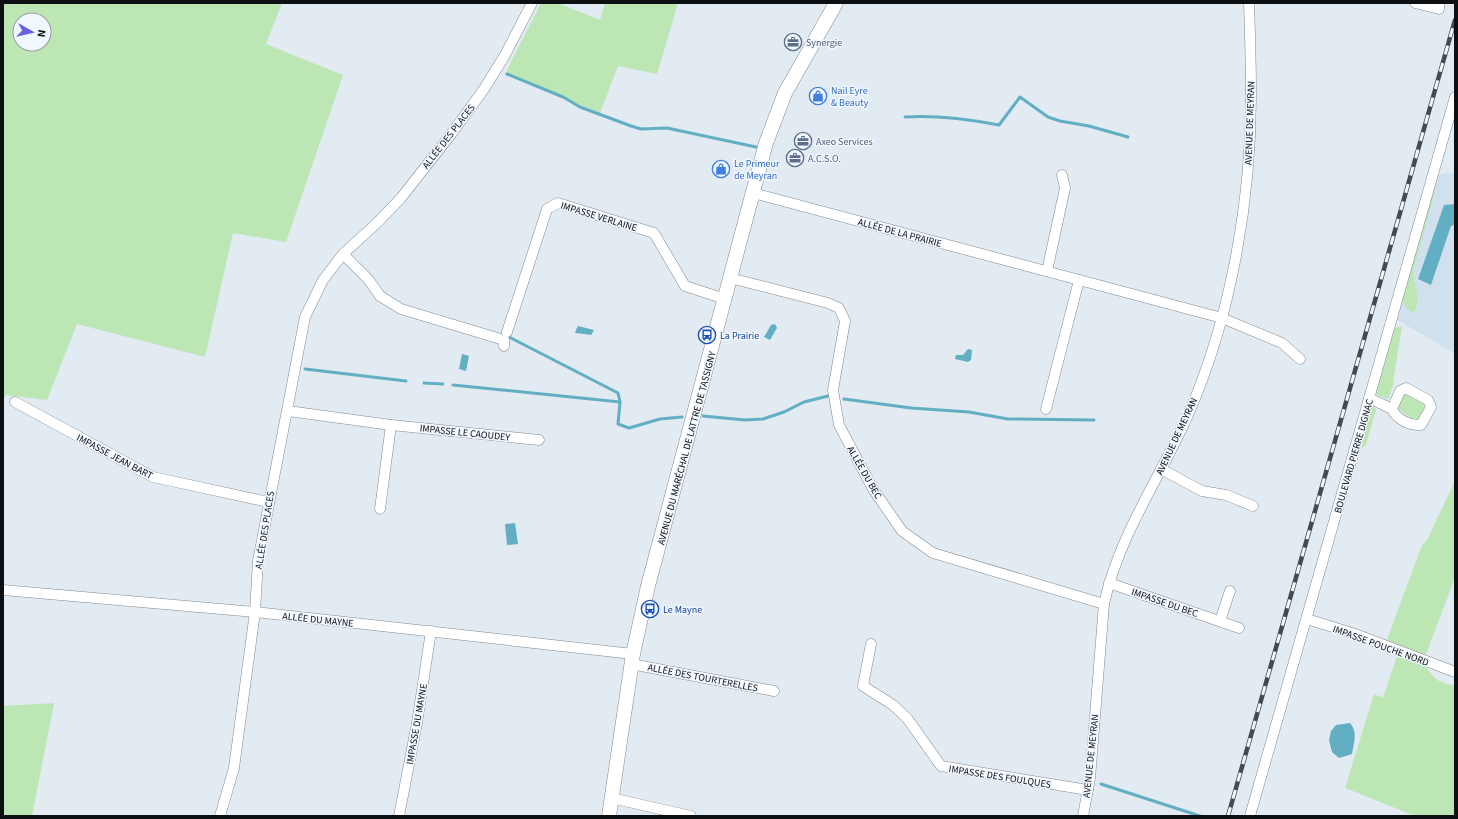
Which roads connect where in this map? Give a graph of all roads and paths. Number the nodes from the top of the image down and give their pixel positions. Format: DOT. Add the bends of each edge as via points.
graph roads {
  1 [pos="532,3"];
  2 [pos="836,3"];
  3 [pos="1249,3"];
  4 [pos="1415,3"];
  5 [pos="1439,6"];
  6 [pos="1455,97"];
  7 [pos="1062,175"];
  8 [pos="753,194"];
  9 [pos="342,254"];
  10 [pos="1047,271"];
  11 [pos="730,278"];
  12 [pos="1079,280"];
  13 [pos="725,299"];
  14 [pos="1222,318"];
  15 [pos="507,332"];
  16 [pos="504,346"];
  17 [pos="1300,358"];
  18 [pos="1370,398"];
  19 [pos="15,402"];
  20 [pos="1046,409"];
  21 [pos="1392,409"];
  22 [pos="288,411"];
  23 [pos="391,425"];
  24 [pos="539,440"];
  25 [pos="1161,469"];
  26 [pos="268,502"];
  27 [pos="1253,506"];
  28 [pos="380,509"];
  29 [pos="1109,583"];
  30 [pos="3,590"];
  31 [pos="1230,591"];
  32 [pos="1104,604"];
  33 [pos="255,612"];
  34 [pos="1307,618"];
  35 [pos="1220,621"];
  36 [pos="1239,628"];
  37 [pos="431,632"];
  38 [pos="872,644"];
  39 [pos="632,659"];
  40 [pos="1455,672"];
  41 [pos="774,691"];
  42 [pos="1088,790"];
  43 [pos="611,798"];
  44 [pos="220,816"];
  45 [pos="399,816"];
  46 [pos="609,816"];
  47 [pos="691,816"];
  48 [pos="1083,816"];
  49 [pos="1250,816"];
  1 -- 9 [label="street, ALLÉE DES PLACES" via="505,55 452,133 401,198"];
  2 -- 8 [label="main road, AVENUE DU MARÉCHAL DE LATTRE DE TASSIGNY" via="782,98 768,137"];
  3 -- 14 [label="street, AVENUE DE MEYRAN" via="1251,95 1248,156 1234,267"];
  4 -- 5 [label="street"];
  6 -- 18 [label="street, BOULEVARD PIERRE DIGNAC"];
  7 -- 10 [label="street" via="1065,188"];
  8 -- 10 [label="street, ALLÉE DE LA PRAIRIE"];
  8 -- 11 [label="main road, AVENUE DU MARÉCHAL DE LATTRE DE TASSIGNY"];
  9 -- 16 [label="street" via="368,279 380,296 401,309 504,340"];
  9 -- 22 [label="street, ALLÉE DES PLACES" via="323,280 305,317"];
  10 -- 12 [label="street, ALLÉE DE LA PRAIRIE"];
  11 -- 13 [label="main road, AVENUE DU MARÉCHAL DE LATTRE DE TASSIGNY"];
  11 -- 32 [label="street, ALLÉE DU BEC" via="839,308 845,321 833,390 839,425 873,489 902,531 933,553"];
  12 -- 14 [label="street, ALLÉE DE LA PRAIRIE"];
  12 -- 20 [label="street"];
  13 -- 15 [label="street, IMPASSE VERLAINE" via="685,286 654,233 558,203 547,209"];
  13 -- 39 [label="main road, AVENUE DU MARÉCHAL DE LATTRE DE TASSIGNY" via="648,586"];
  14 -- 17 [label="street, ALLÉE DE LA PRAIRIE" via="1282,343"];
  14 -- 25 [label="street, AVENUE DE MEYRAN" via="1188,414"];
  18 -- 21 [label="street"];
  18 -- 34 [label="street, BOULEVARD PIERRE DIGNAC"];
  19 -- 26 [label="street, IMPASSE JEAN BART" via="153,477"];
  22 -- 23 [label="street, IMPASSE LE CAOUDEY"];
  22 -- 26 [label="street, ALLÉE DES PLACES"];
  23 -- 24 [label="street, IMPASSE LE CAOUDEY"];
  23 -- 28 [label="street"];
  25 -- 27 [label="street" via="1202,492 1226,495"];
  25 -- 29 [label="street, AVENUE DE MEYRAN" via="1125,538"];
  26 -- 33 [label="street, ALLÉE DES PLACES" via="258,561"];
  29 -- 32 [label="street, AVENUE DE MEYRAN"];
  29 -- 35 [label="street, IMPASSE DU BEC"];
  30 -- 33 [label="street, ALLÉE DU MAYNE"];
  31 -- 35 [label="street"];
  32 -- 42 [label="street, AVENUE DE MEYRAN"];
  33 -- 37 [label="street, ALLÉE DU MAYNE"];
  33 -- 44 [label="street, ALLÉE DES PLACES" via="234,768"];
  34 -- 40 [label="street, IMPASSE POUCHE NORD"];
  34 -- 49 [label="street, BOULEVARD PIERRE DIGNAC"];
  35 -- 36 [label="street, IMPASSE DU BEC"];
  37 -- 39 [label="street, ALLÉE DU MAYNE"];
  37 -- 45 [label="street, IMPASSE DU MAYNE"];
  38 -- 42 [label="street, IMPASSE DES FOULQUES" via="863,686 893,705 907,718 941,766"];
  39 -- 41 [label="street, ALLÉE DES TOURTERELLES"];
  39 -- 43 [label="main road, AVENUE DU MARÉCHAL DE LATTRE DE TASSIGNY"];
  42 -- 48 [label="street, AVENUE DE MEYRAN"];
  43 -- 46 [label="main road, AVENUE DU MARÉCHAL DE LATTRE DE TASSIGNY"];
  43 -- 47 [label="street"];
}
